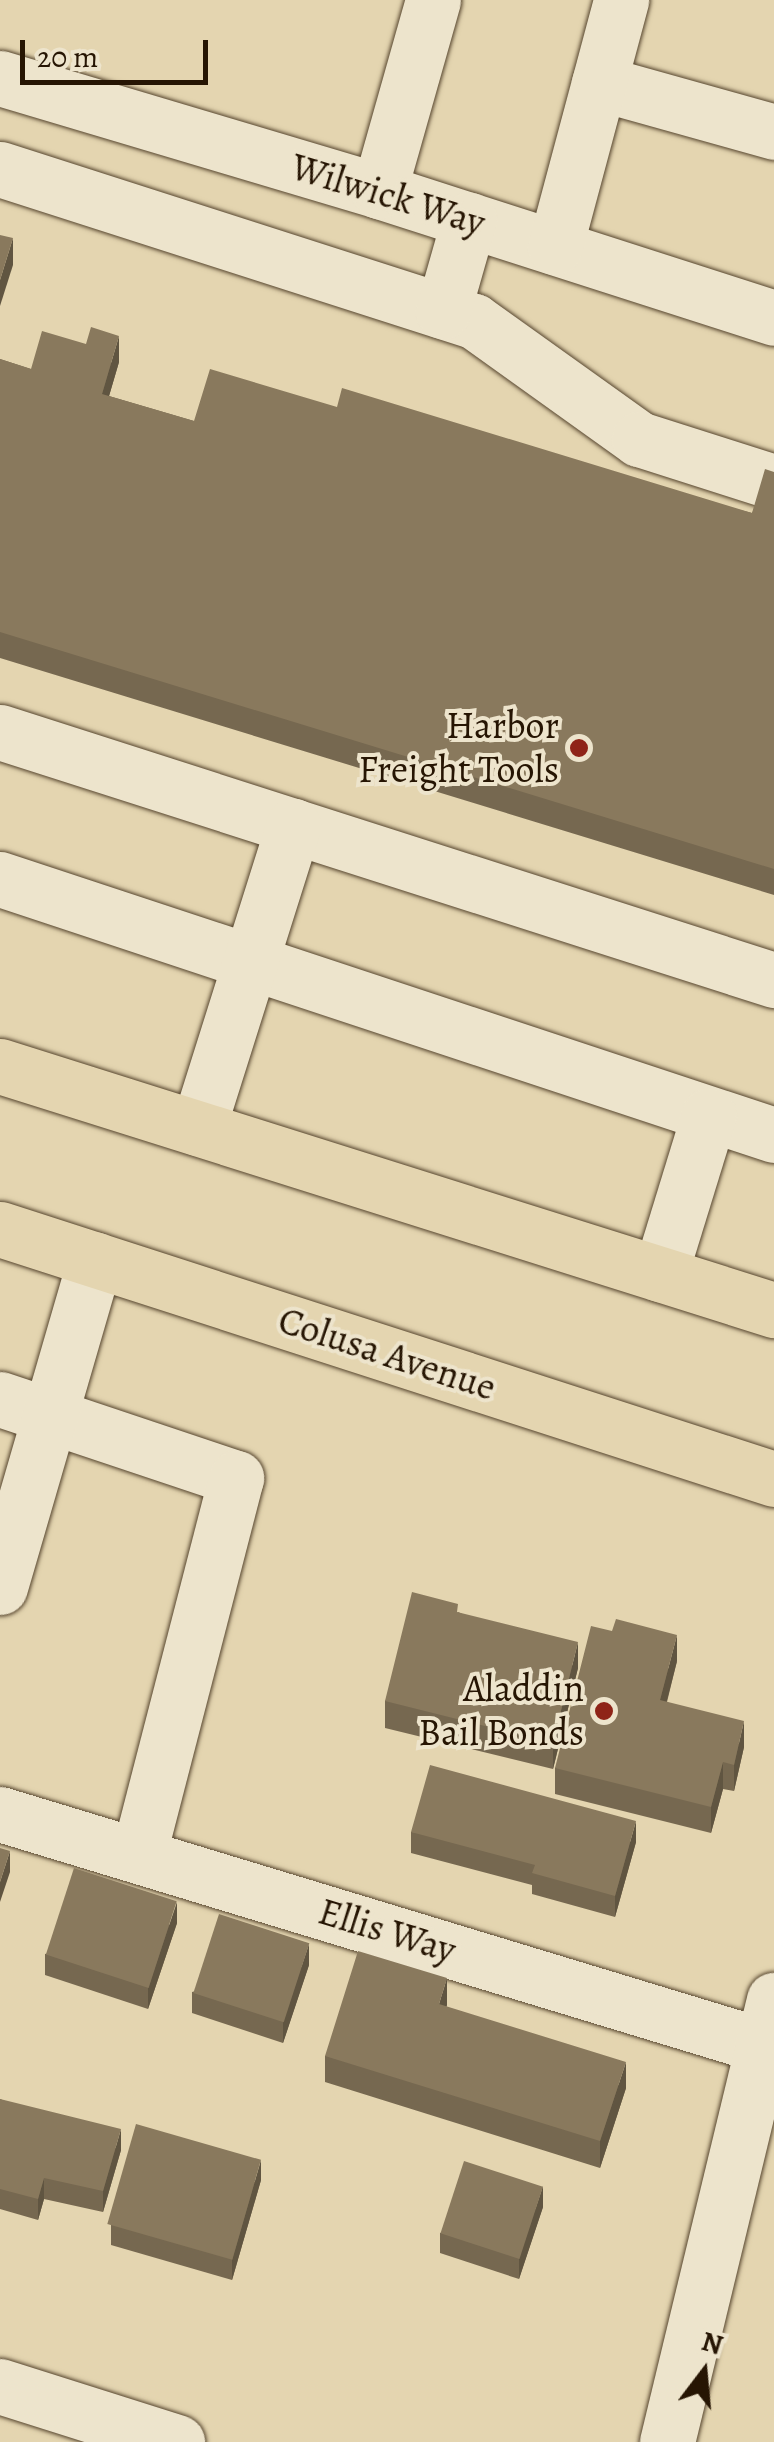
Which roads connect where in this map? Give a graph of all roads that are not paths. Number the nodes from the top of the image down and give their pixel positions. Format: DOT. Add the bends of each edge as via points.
graph roads {
  1 [pos="434,0"];
  2 [pos="622,0"];
  3 [pos="0,78"];
  4 [pos="599,83"];
  5 [pos="774,132"];
  6 [pos="0,169"];
  7 [pos="379,191"];
  8 [pos="469,220"];
  9 [pos="554,247"];
  10 [pos="443,311"];
  11 [pos="774,318"];
  12 [pos="774,482"];
  13 [pos="0,732"];
  14 [pos="293,826"];
  15 [pos="0,879"];
  16 [pos="251,963"];
  17 [pos="774,980"];
  18 [pos="0,1066"];
  19 [pos="709,1115"];
  20 [pos="198,1128"];
  21 [pos="774,1135"];
  22 [pos="0,1229"];
  23 [pos="95,1260"];
  24 [pos="660,1274"];
  25 [pos="774,1310"];
  26 [pos="25,1406"];
  27 [pos="774,1479"];
  28 [pos="0,1586"];
  29 [pos="0,1814"];
  30 [pos="138,1856"];
  31 [pos="770,2032"];
  32 [pos="0,2386"];
  33 [pos="177,2442"];
  34 [pos="667,2442"];
  1 -- 7 [label="street"];
  2 -- 4 [label="street"];
  3 -- 7 [label="street, Wilwick Way"];
  4 -- 5 [label="street"];
  4 -- 9 [label="street"];
  6 -- 10 [label="street"];
  7 -- 8 [label="street, Wilwick Way"];
  8 -- 9 [label="street, Wilwick Way"];
  8 -- 10 [label="street"];
  9 -- 11 [label="street, Wilwick Way"];
  10 -- 12 [label="street" via="474,321 639,439"];
  13 -- 14 [label="street"];
  14 -- 16 [label="street"];
  14 -- 17 [label="street"];
  15 -- 16 [label="street"];
  16 -- 19 [label="street"];
  16 -- 20 [label="street"];
  18 -- 20 [label="highway"];
  19 -- 21 [label="street"];
  19 -- 24 [label="street"];
  20 -- 24 [label="highway"];
  22 -- 23 [label="highway, Colusa Avenue"];
  23 -- 26 [label="street"];
  23 -- 27 [label="highway, Colusa Avenue"];
  24 -- 25 [label="highway"];
  26 -- 28 [label="street"];
  26 -- 30 [label="street" via="236,1478"];
  29 -- 30 [label="street, Ellis Way"];
  30 -- 31 [label="street, Ellis Way"];
  31 -- 34 [label="street"];
  32 -- 33 [label="street"];
}
